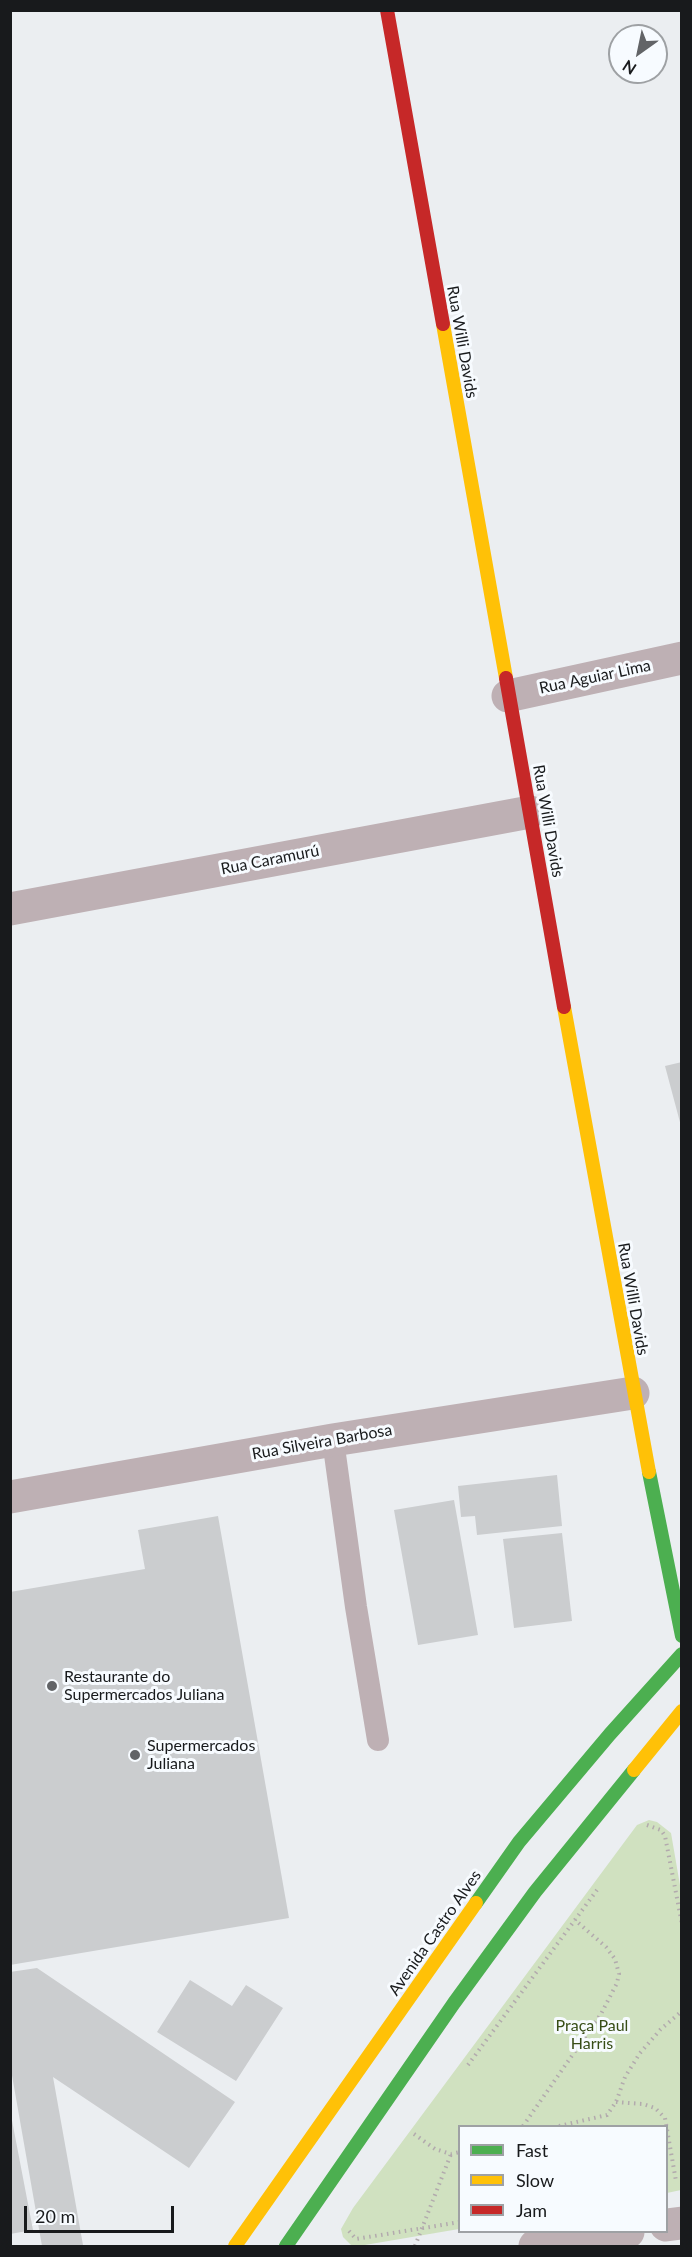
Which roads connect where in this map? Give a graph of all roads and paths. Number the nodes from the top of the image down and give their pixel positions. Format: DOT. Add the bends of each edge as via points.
graph roads {
  1 [pos="387,10"];
  2 [pos="681,658"];
  3 [pos="508,696"];
  4 [pos="530,812"];
  5 [pos="10,909"];
  6 [pos="633,1393"];
  7 [pos="333,1440"];
  8 [pos="10,1497"];
  9 [pos="681,1636"];
  10 [pos="681,1654"];
  11 [pos="681,1711"];
  12 [pos="378,1740"];
  13 [pos="640,1828"];
  14 [pos="601,1884"];
  15 [pos="535,1892"];
  16 [pos="574,1920"];
  17 [pos="681,1924"];
  18 [pos="681,2011"];
  19 [pos="464,2070"];
  20 [pos="616,2102"];
  21 [pos="524,2125"];
  22 [pos="567,2125"];
  23 [pos="666,2125"];
  24 [pos="423,2126"];
  25 [pos="668,2135"];
  26 [pos="409,2144"];
  27 [pos="451,2154"];
  28 [pos="458,2222"];
  29 [pos="349,2223"];
  30 [pos="676,2224"];
  31 [pos="423,2228"];
  32 [pos="622,2233"];
  33 [pos="235,2247"];
  34 [pos="286,2247"];
  35 [pos="415,2247"];
  36 [pos="535,2247"];
  1 -- 3 [label="main road, Rua Willi Davids"];
  2 -- 3 [label="street, Rua Aguiar Lima"];
  3 -- 4 [label="main road, Rua Willi Davids"];
  4 -- 5 [label="street, Rua Caramurú"];
  4 -- 6 [label="main road, Rua Willi Davids"];
  6 -- 7 [label="street, Rua Silveira Barbosa"];
  6 -- 9 [label="main road, Rua Willi Davids"];
  7 -- 8 [label="street, Rua Silveira Barbosa"];
  7 -- 12 [label="lane"];
  10 -- 33 [label="main road, Avenida Castro Alves" via="519,1842 426,1982"];
  11 -- 15 [label="main road"];
  13 -- 17 [label="path" via="654,1826 665,1836"];
  14 -- 16 [label="path"];
  15 -- 16 [label="path"];
  15 -- 34 [label="main road" via="450,2000"];
  16 -- 19 [label="path"];
  16 -- 21 [label="path" via="615,1959 617,1983 602,2014"];
  18 -- 20 [label="path" via="640,2053"];
  20 -- 22 [label="path" via="607,2115"];
  20 -- 23 [label="path" via="655,2108"];
  24 -- 26 [label="path"];
  25 -- 30 [label="path" via="677,2186"];
  27 -- 31 [label="path"];
  28 -- 31 [label="path"];
  29 -- 31 [label="path" via="350,2234 356,2239"];
  31 -- 35 [label="path"];
  32 -- 36 [label="street"];
}
